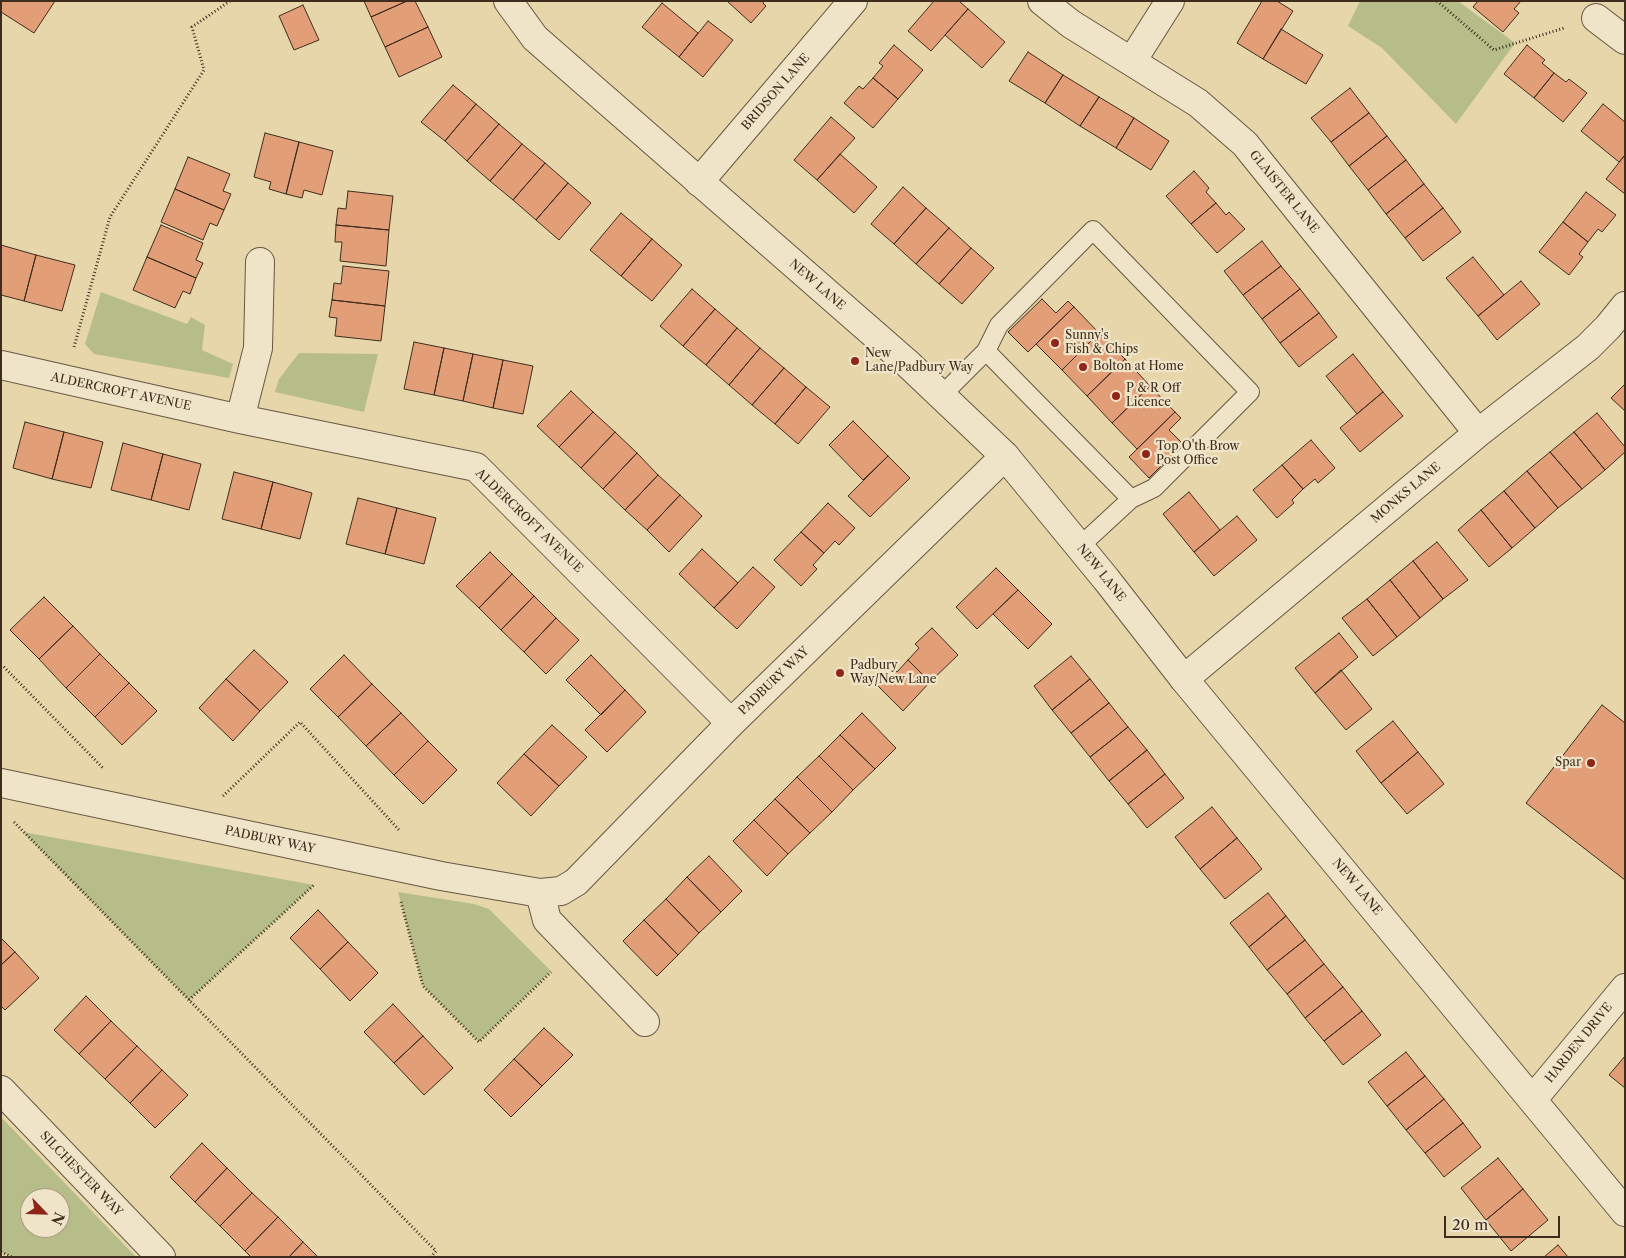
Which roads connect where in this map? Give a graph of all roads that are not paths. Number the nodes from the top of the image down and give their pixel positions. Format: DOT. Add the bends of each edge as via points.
graph roads {
  1 [pos="508,1"];
  2 [pos="853,1"];
  3 [pos="1042,1"];
  4 [pos="1170,1"];
  5 [pos="1596,18"];
  6 [pos="1625,40"];
  7 [pos="1132,61"];
  8 [pos="699,182"];
  9 [pos="260,262"];
  10 [pos="1625,306"];
  11 [pos="986,351"];
  12 [pos="1,365"];
  13 [pos="941,396"];
  14 [pos="240,418"];
  15 [pos="1478,433"];
  16 [pos="1005,456"];
  17 [pos="1131,499"];
  18 [pos="1079,547"];
  19 [pos="1184,679"];
  20 [pos="731,722"];
  21 [pos="1,783"];
  22 [pos="540,892"];
  23 [pos="1625,988"];
  24 [pos="645,1022"];
  25 [pos="1,1090"];
  26 [pos="1533,1099"];
  27 [pos="1625,1212"];
  28 [pos="161,1257"];
  1 -- 8 [label="street, NEW LANE" via="535,38"];
  2 -- 8 [label="street, BRIDSON LANE"];
  3 -- 7 [label="street, GLAISTER LANE" via="1071,24"];
  4 -- 7 [label="street"];
  5 -- 6 [label="street"];
  7 -- 15 [label="street, GLAISTER LANE" via="1198,103 1245,144"];
  8 -- 13 [label="street, NEW LANE"];
  9 -- 14 [label="street" via="258,348"];
  10 -- 15 [label="street, MONKS LANE" via="1588,347"];
  11 -- 13 [label="lane"];
  11 -- 17 [label="lane"];
  11 -- 17 [label="lane" via="999,325 1093,230 1250,392 1154,488"];
  12 -- 14 [label="street, ALDERCROFT AVENUE"];
  13 -- 16 [label="street, NEW LANE"];
  14 -- 20 [label="street, ALDERCROFT AVENUE" via="476,467"];
  15 -- 19 [label="street, MONKS LANE"];
  16 -- 18 [label="street, NEW LANE"];
  16 -- 20 [label="street, PADBURY WAY"];
  17 -- 18 [label="lane"];
  18 -- 19 [label="street, NEW LANE"];
  19 -- 26 [label="street, NEW LANE"];
  20 -- 22 [label="street, PADBURY WAY" via="576,882 561,891"];
  21 -- 22 [label="street, PADBURY WAY" via="441,876"];
  22 -- 24 [label="street" via="547,920"];
  23 -- 26 [label="street, HARDEN DRIVE"];
  25 -- 28 [label="street, SILCHESTER WAY"];
  26 -- 27 [label="street, NEW LANE"];
}
